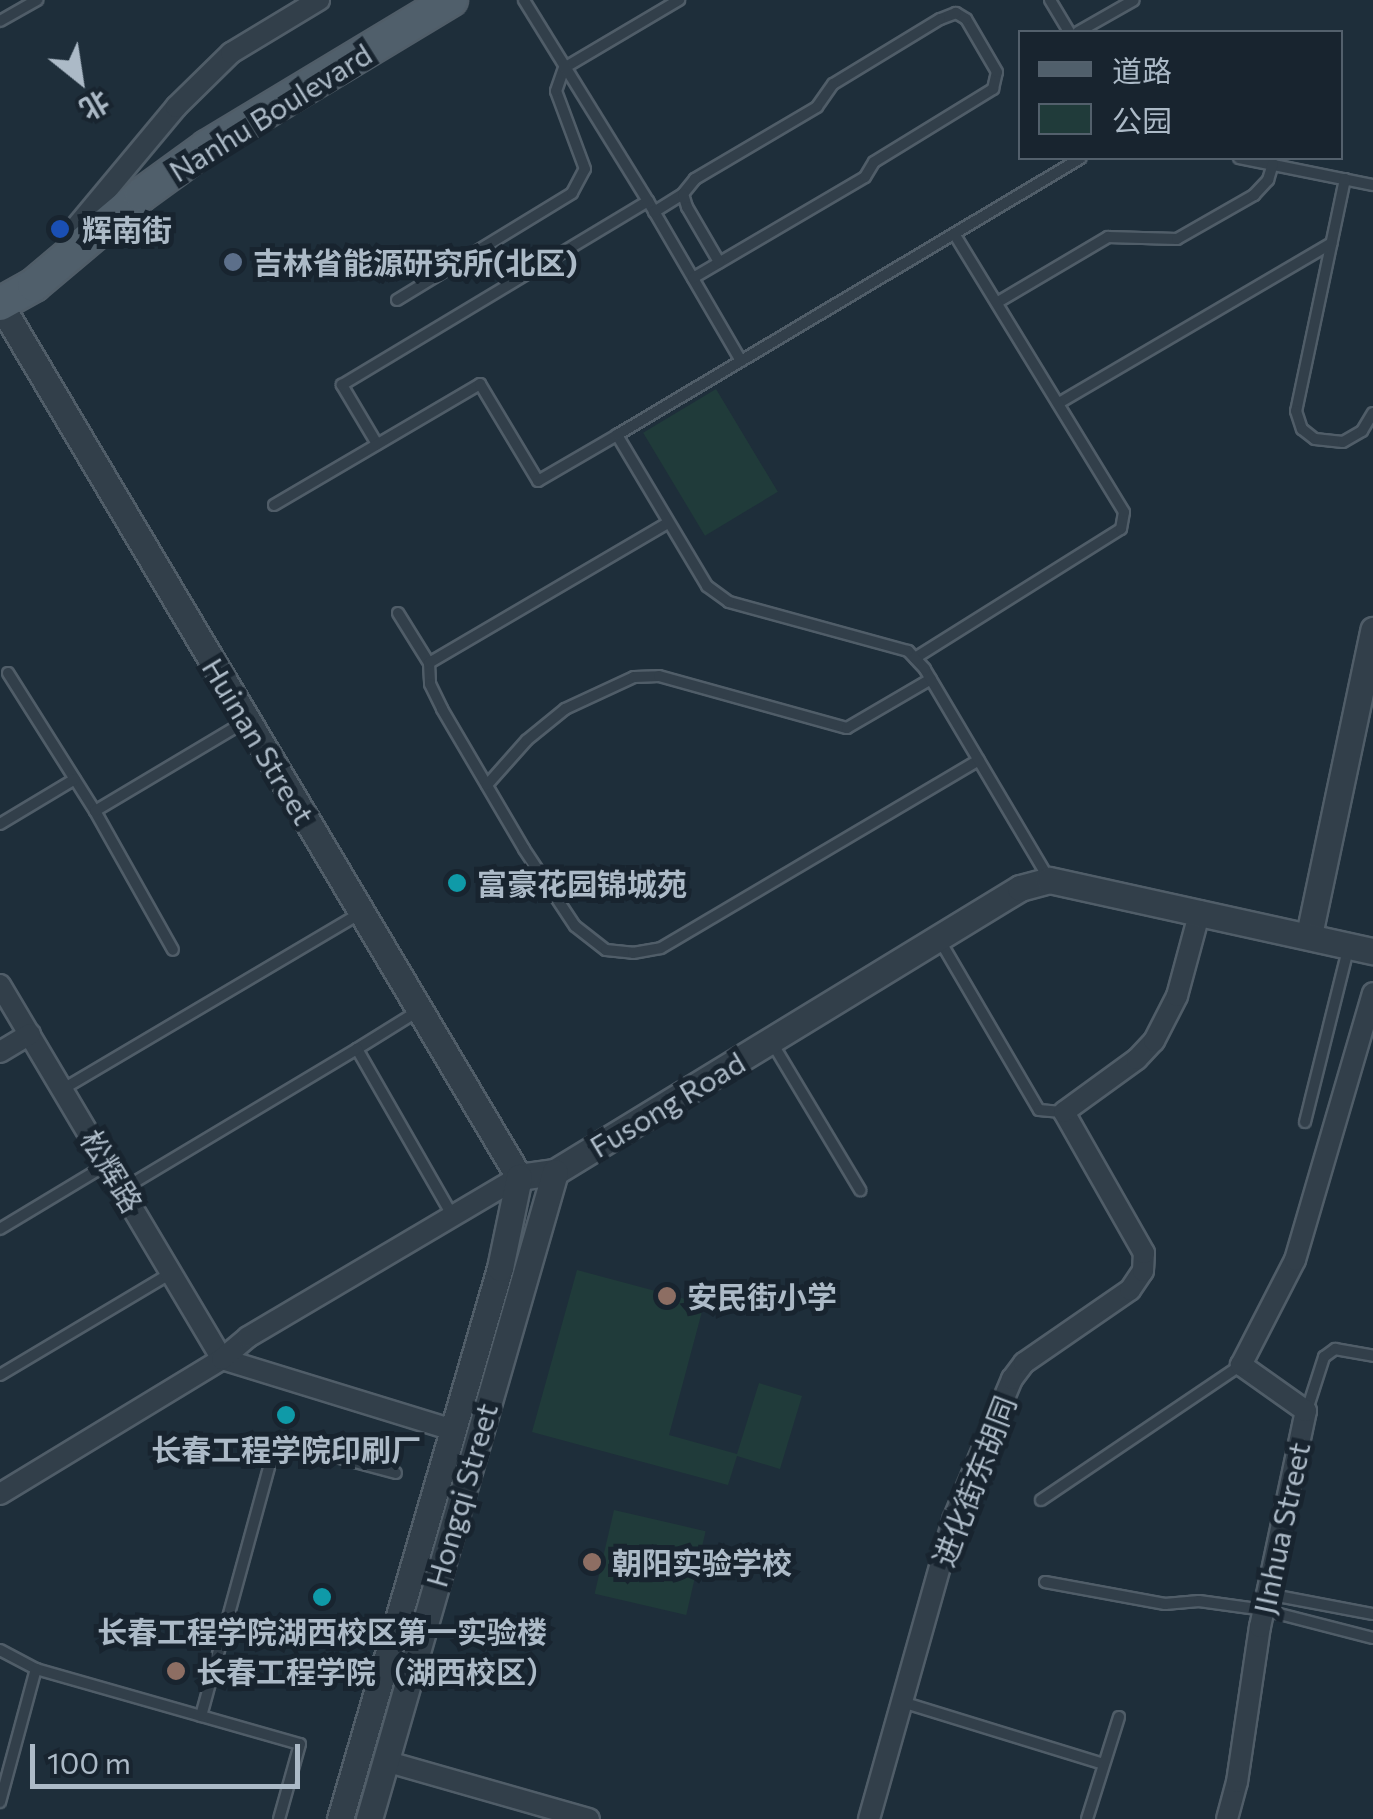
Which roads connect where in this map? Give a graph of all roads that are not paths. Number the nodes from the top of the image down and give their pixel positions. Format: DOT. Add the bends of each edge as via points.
graph roads {
  1 [pos="37,0"];
  2 [pos="412,0"];
  3 [pos="451,0"];
  4 [pos="524,0"];
  5 [pos="679,0"];
  6 [pos="1050,0"];
  7 [pos="1134,0"];
  8 [pos="313,1"];
  9 [pos="0,22"];
  10 [pos="1068,30"];
  11 [pos="1082,30"];
  12 [pos="564,68"];
  13 [pos="1078,160"];
  14 [pos="1251,160"];
  15 [pos="1273,164"];
  16 [pos="1345,179"];
  17 [pos="1373,185"];
  18 [pos="683,194"];
  19 [pos="651,206"];
  20 [pos="77,226"];
  21 [pos="954,234"];
  22 [pos="1332,242"];
  23 [pos="719,262"];
  24 [pos="692,278"];
  25 [pos="0,281"];
  26 [pos="397,300"];
  27 [pos="998,302"];
  28 [pos="0,304"];
  29 [pos="741,361"];
  30 [pos="1059,402"];
  31 [pos="1373,414"];
  32 [pos="617,435"];
  33 [pos="378,444"];
  34 [pos="274,505"];
  35 [pos="668,523"];
  36 [pos="398,612"];
  37 [pos="1373,630"];
  38 [pos="915,658"];
  39 [pos="429,663"];
  40 [pos="8,673"];
  41 [pos="930,679"];
  42 [pos="247,721"];
  43 [pos="978,760"];
  44 [pos="75,779"];
  45 [pos="487,785"];
  46 [pos="95,812"];
  47 [pos="0,824"];
  48 [pos="1050,880"];
  49 [pos="1200,911"];
  50 [pos="362,912"];
  51 [pos="1308,935"];
  52 [pos="938,938"];
  53 [pos="1361,948"];
  54 [pos="173,950"];
  55 [pos="0,984"];
  56 [pos="1373,993"];
  57 [pos="420,1010"];
  58 [pos="30,1034"];
  59 [pos="771,1040"];
  60 [pos="357,1049"];
  61 [pos="0,1052"];
  62 [pos="63,1089"];
  63 [pos="1064,1112"];
  64 [pos="1305,1122"];
  65 [pos="108,1164"];
  66 [pos="555,1172"];
  67 [pos="518,1177"];
  68 [pos="123,1189"];
  69 [pos="860,1190"];
  70 [pos="452,1216"];
  71 [pos="0,1229"];
  72 [pos="172,1273"];
  73 [pos="1373,1356"];
  74 [pos="222,1359"];
  75 [pos="1241,1365"];
  76 [pos="0,1375"];
  77 [pos="1306,1411"];
  78 [pos="453,1430"];
  79 [pos="396,1473"];
  80 [pos="0,1494"];
  81 [pos="1041,1500"];
  82 [pos="1045,1582"];
  83 [pos="1265,1602"];
  84 [pos="1373,1614"];
  85 [pos="1373,1638"];
  86 [pos="0,1650"];
  87 [pos="36,1669"];
  88 [pos="902,1702"];
  89 [pos="201,1716"];
  90 [pos="1118,1717"];
  91 [pos="385,1761"];
  92 [pos="1103,1764"];
  93 [pos="0,1802"];
  94 [pos="279,1819"];
  95 [pos="340,1819"];
  96 [pos="369,1819"];
  97 [pos="588,1819"];
  98 [pos="869,1819"];
  99 [pos="1087,1819"];
  100 [pos="1227,1819"];
  1 -- 9 [label="lane"];
  2 -- 20 [label="main road, Nanhu Boulevard" via="211,120"];
  3 -- 28 [label="main road, Nanhu Boulevard" via="206,147 34,286"];
  4 -- 12 [label="lane"];
  5 -- 12 [label="lane"];
  6 -- 10 [label="lane"];
  7 -- 11 [label="lane"];
  8 -- 20 [label="street" via="231,54 176,107"];
  12 -- 19 [label="lane"];
  12 -- 26 [label="lane" via="556,91 585,168 572,193"];
  13 -- 21 [label="lane"];
  14 -- 15 [label="lane"];
  15 -- 16 [label="lane"];
  15 -- 27 [label="lane" via="1254,195 1176,239 1108,237"];
  16 -- 17 [label="lane"];
  16 -- 22 [label="lane"];
  18 -- 19 [label="lane"];
  18 -- 23 [label="lane"];
  18 -- 23 [label="lane" via="695,180 817,108 833,84 940,19 956,13 966,18 992,60 993,89 874,162 865,177"];
  19 -- 24 [label="lane"];
  19 -- 33 [label="lane" via="342,385"];
  20 -- 25 [label="main road, Nanhu Boulevard"];
  21 -- 27 [label="lane"];
  21 -- 29 [label="lane"];
  22 -- 30 [label="lane"];
  22 -- 31 [label="lane" via="1296,411 1302,429 1315,438 1344,442"];
  23 -- 24 [label="lane"];
  24 -- 29 [label="lane"];
  27 -- 30 [label="lane"];
  28 -- 42 [label="street, Huinan Street"];
  29 -- 32 [label="lane"];
  30 -- 38 [label="lane" via="1124,512 1121,528"];
  32 -- 33 [label="lane" via="538,481 480,384"];
  32 -- 35 [label="lane"];
  33 -- 34 [label="lane"];
  35 -- 38 [label="lane" via="707,586 730,602"];
  35 -- 39 [label="lane"];
  36 -- 39 [label="lane"];
  37 -- 51 [label="street"];
  38 -- 41 [label="lane"];
  39 -- 45 [label="lane" via="430,684"];
  40 -- 44 [label="lane"];
  41 -- 43 [label="lane"];
  41 -- 45 [label="lane" via="846,728 659,676 634,676 565,709"];
  42 -- 46 [label="lane"];
  42 -- 50 [label="street, Huinan Street"];
  43 -- 45 [label="lane" via="661,948 633,953 606,950 575,926"];
  43 -- 48 [label="lane"];
  44 -- 46 [label="lane"];
  44 -- 47 [label="lane"];
  46 -- 54 [label="lane"];
  48 -- 49 [label="street"];
  48 -- 52 [label="street, Fusong Road" via="1020,888"];
  49 -- 51 [label="street"];
  49 -- 63 [label="street" via="1176,996 1154,1041"];
  50 -- 57 [label="street, Huinan Street"];
  50 -- 62 [label="lane"];
  51 -- 53 [label="street"];
  52 -- 59 [label="street, Fusong Road"];
  52 -- 63 [label="lane" via="1038,1110"];
  53 -- 64 [label="lane"];
  55 -- 58 [label="street, 松辉路"];
  56 -- 75 [label="street" via="1295,1260"];
  57 -- 60 [label="lane"];
  57 -- 67 [label="street, Huinan Street"];
  58 -- 61 [label="street"];
  58 -- 62 [label="street, 松辉路"];
  59 -- 66 [label="street, Fusong Road"];
  59 -- 69 [label="lane"];
  60 -- 68 [label="lane"];
  60 -- 70 [label="lane"];
  62 -- 65 [label="street, 松辉路"];
  63 -- 88 [label="street, 进化街东胡同" via="1144,1253 1143,1271 1130,1290 1024,1362 1012,1379 953,1520"];
  65 -- 68 [label="street, 松辉路"];
  65 -- 71 [label="lane"];
  66 -- 67 [label="street, Fusong Road"];
  66 -- 91 [label="street, Hongqi Street"];
  67 -- 70 [label="street, Fusong Road"];
  67 -- 78 [label="street, Hongqi Street" via="504,1252"];
  68 -- 72 [label="street, 松辉路"];
  70 -- 74 [label="street, Fusong Road"];
  72 -- 74 [label="street, 松辉路"];
  72 -- 76 [label="lane"];
  73 -- 77 [label="lane" via="1336,1349 1324,1357"];
  74 -- 78 [label="street"];
  74 -- 80 [label="street, Fusong Road"];
  75 -- 77 [label="street, JInhua Street"];
  75 -- 81 [label="lane"];
  77 -- 83 [label="street, JInhua Street"];
  78 -- 95 [label="street, Hongqi Street"];
  79 -- 89 [label="lane" via="276,1441"];
  82 -- 83 [label="lane" via="1165,1604"];
  83 -- 84 [label="lane"];
  83 -- 85 [label="lane"];
  83 -- 100 [label="street, JInhua Street"];
  86 -- 87 [label="lane"];
  87 -- 89 [label="lane"];
  87 -- 93 [label="lane"];
  88 -- 92 [label="lane"];
  88 -- 98 [label="street, 进化街东胡同"];
  89 -- 94 [label="lane" via="300,1744"];
  90 -- 92 [label="lane"];
  91 -- 96 [label="street, Hongqi Street"];
  91 -- 97 [label="street"];
  92 -- 99 [label="lane"];
}
